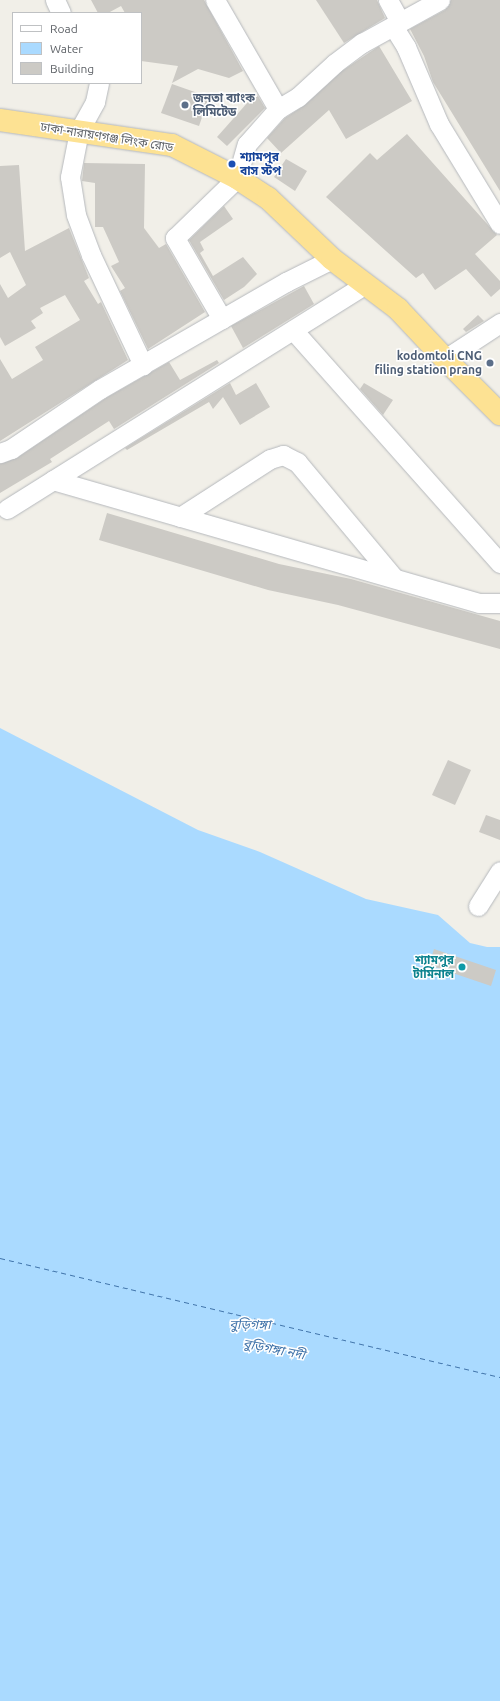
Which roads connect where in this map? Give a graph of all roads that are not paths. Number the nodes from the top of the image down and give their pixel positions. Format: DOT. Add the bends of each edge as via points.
graph roads {
  1 [pos="55,0"];
  2 [pos="215,0"];
  3 [pos="388,0"];
  4 [pos="440,0"];
  5 [pos="61,12"];
  6 [pos="396,24"];
  7 [pos="99,84"];
  8 [pos="278,109"];
  9 [pos="0,120"];
  10 [pos="79,132"];
  11 [pos="237,178"];
  12 [pos="500,224"];
  13 [pos="332,259"];
  14 [pos="366,284"];
  15 [pos="222,319"];
  16 [pos="500,323"];
  17 [pos="293,330"];
  18 [pos="445,360"];
  19 [pos="143,365"];
  20 [pos="500,414"];
  21 [pos="0,453"];
  22 [pos="53,480"];
  23 [pos="7,509"];
  24 [pos="180,517"];
  25 [pos="500,563"];
  26 [pos="394,578"];
  27 [pos="500,603"];
  28 [pos="500,871"];
  29 [pos="478,906"];
  1 -- 5 [label="street"];
  2 -- 8 [label="street"];
  3 -- 6 [label="street"];
  4 -- 6 [label="street"];
  6 -- 8 [label="street" via="335,63 298,97"];
  6 -- 12 [label="street" via="439,124"];
  7 -- 10 [label="street" via="95,102"];
  8 -- 11 [label="street" via="247,144"];
  9 -- 10 [label="highway, ঢাকা-নারায়ণগঞ্জ লিংক রোড"];
  10 -- 11 [label="highway, ঢাকা-নারায়ণগঞ্জ লিংক রোড" via="172,145"];
  10 -- 19 [label="street" via="70,177 76,215 91,256"];
  11 -- 13 [label="highway, ঢাকা-নারায়ণগঞ্জ লিংক রোড" via="268,198"];
  11 -- 15 [label="street" via="175,238"];
  13 -- 14 [label="highway, ঢাকা-নারায়ণগঞ্জ লিংক রোড"];
  13 -- 15 [label="street"];
  14 -- 17 [label="street"];
  14 -- 18 [label="highway, ঢাকা-নারায়ণগঞ্জ লিংক রোড" via="398,309"];
  15 -- 19 [label="street"];
  16 -- 18 [label="street"];
  17 -- 22 [label="street"];
  17 -- 25 [label="street"];
  18 -- 20 [label="highway, ঢাকা-নারায়ণগঞ্জ লিংক রোড"];
  19 -- 21 [label="street" via="100,389 11,449"];
  22 -- 23 [label="street"];
  22 -- 24 [label="street"];
  24 -- 26 [label="street"];
  24 -- 26 [label="street" via="270,459 283,455 297,462"];
  26 -- 27 [label="street" via="479,604"];
  28 -- 29 [label="street"];
}
